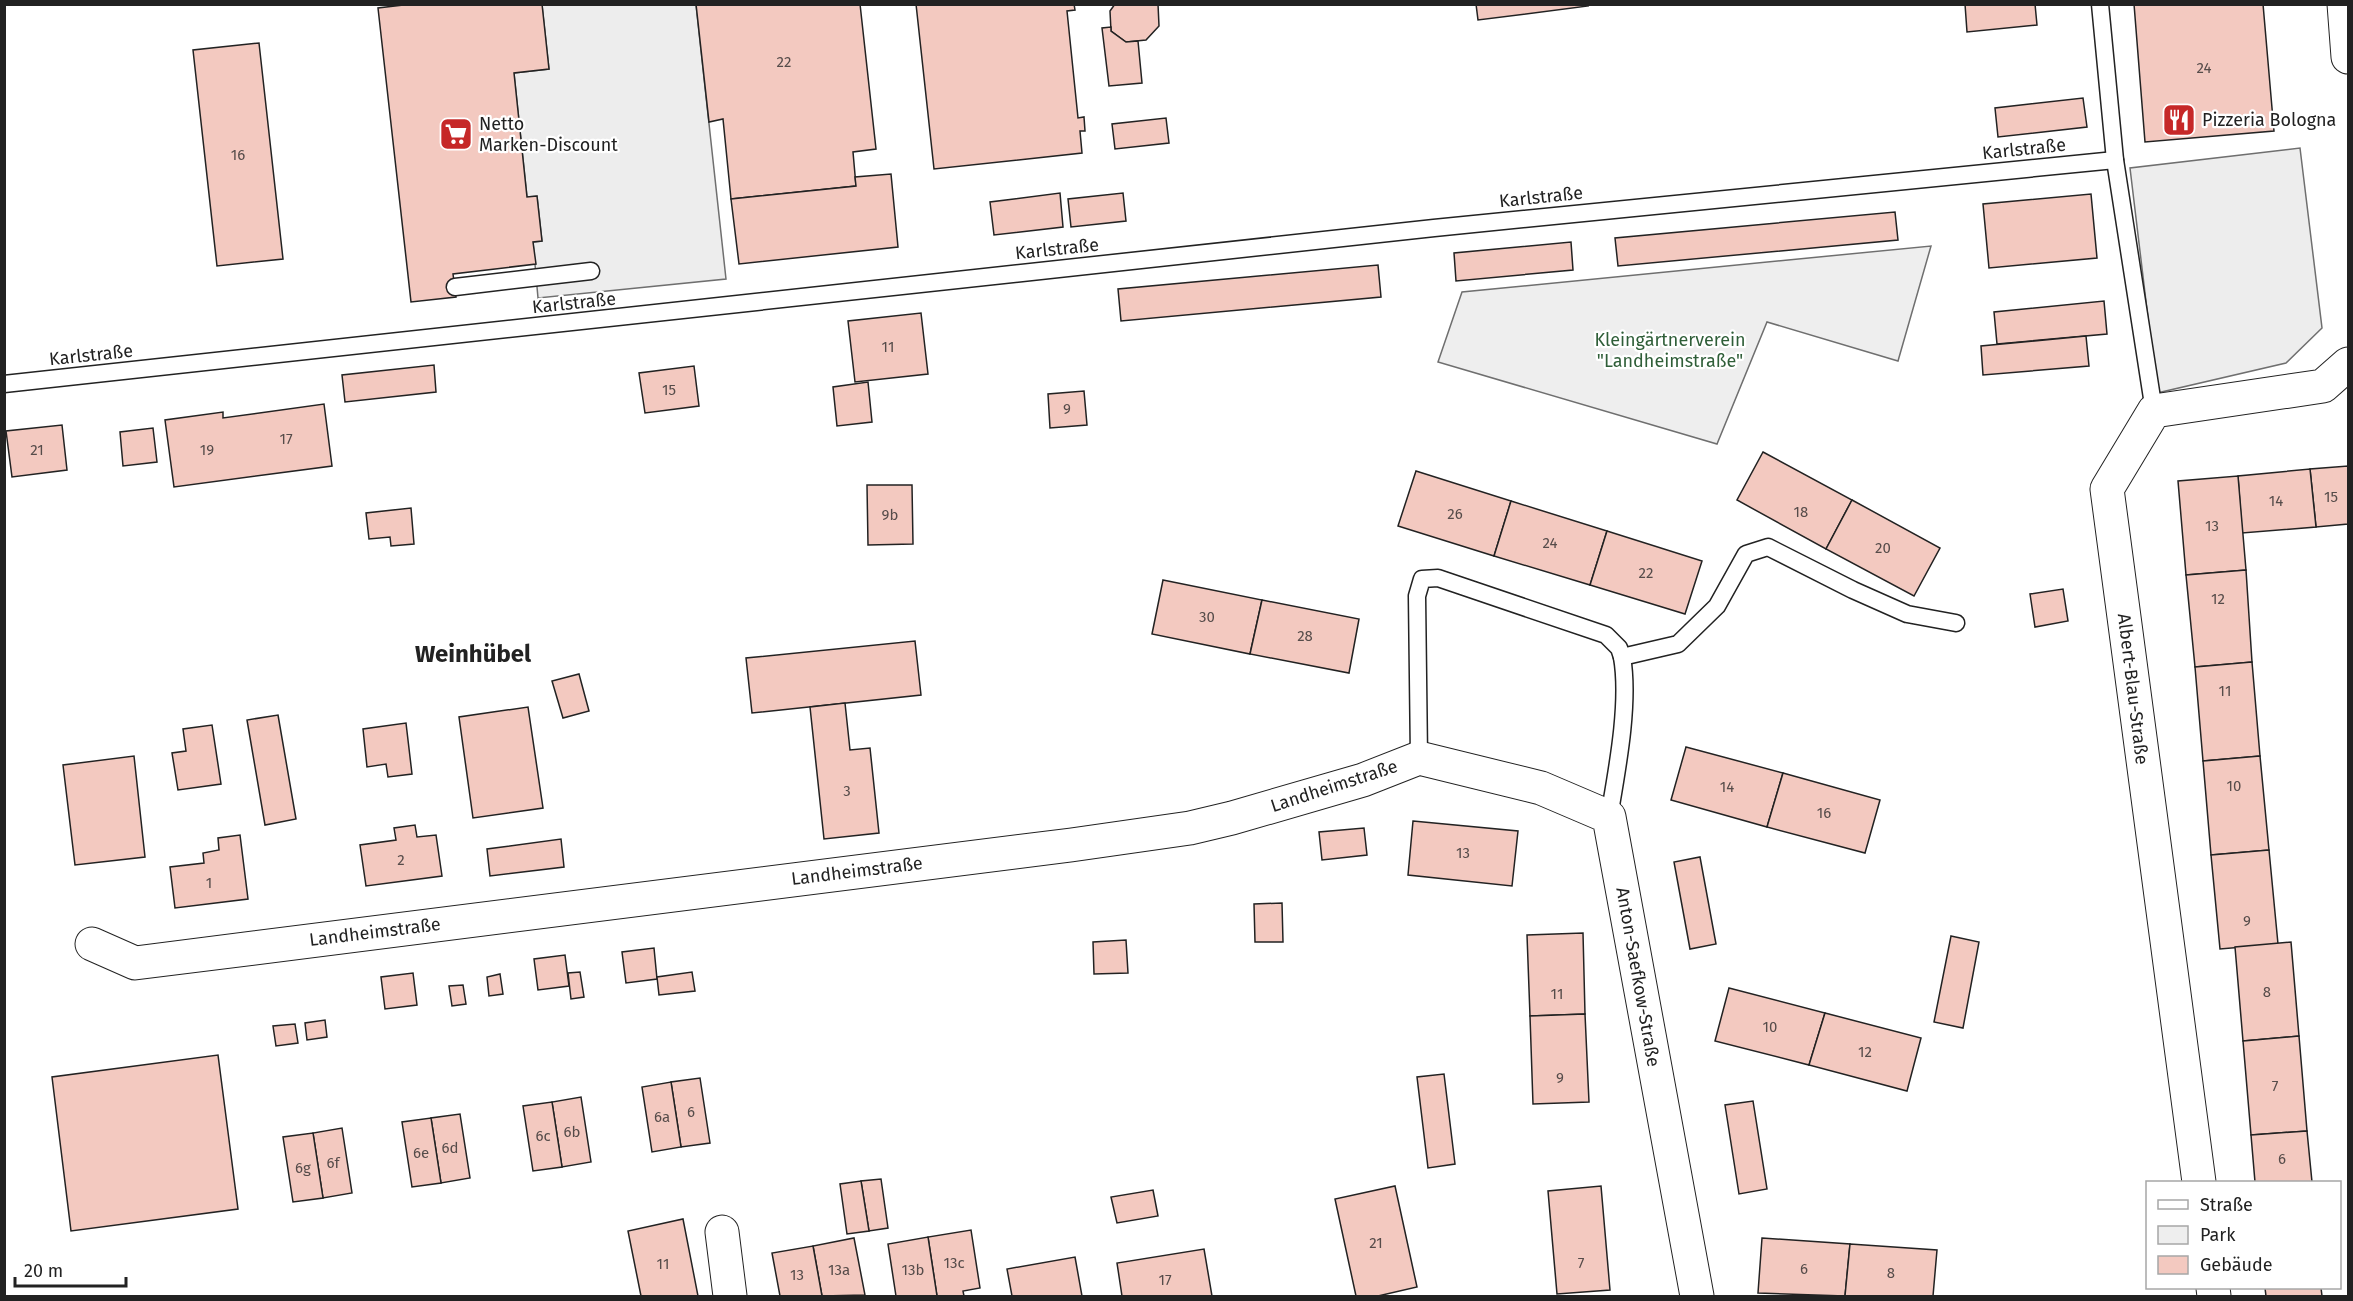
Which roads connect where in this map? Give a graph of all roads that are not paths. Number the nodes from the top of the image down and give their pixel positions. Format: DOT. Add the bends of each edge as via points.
graph roads {
  1 [pos="2100,4"];
  2 [pos="2344,4"];
  3 [pos="2349,57"];
  4 [pos="2115,160"];
  5 [pos="591,272"];
  6 [pos="455,287"];
  7 [pos="2349,364"];
  8 [pos="4,384"];
  9 [pos="2154,411"];
  10 [pos="1956,623"];
  11 [pos="1622,657"];
  12 [pos="1419,758"];
  13 [pos="1609,817"];
  14 [pos="92,944"];
  15 [pos="2199,1181"];
  16 [pos="722,1232"];
  17 [pos="730,1296"];
  18 [pos="1697,1296"];
  1 -- 4 [label="lane"];
  2 -- 3 [label="street"];
  4 -- 8 [label="lane, Karlstraße" via="1422,229"];
  4 -- 9 [label="lane"];
  5 -- 6 [label="lane"];
  7 -- 9 [label="street" via="2324,386"];
  9 -- 15 [label="street, Albert-Blau-Straße" via="2107,489"];
  10 -- 11 [label="lane" via="1907,614 1768,547 1746,554 1717,606 1678,644"];
  11 -- 12 [label="lane" via="1605,634 1438,578 1422,579 1418,596"];
  11 -- 13 [label="lane, Anton-Saefkow-Straße" via="1625,673 1619,756"];
  12 -- 13 [label="street, Landheimstraße" via="1541,788"];
  12 -- 14 [label="street, Landheimstraße" via="1363,780 1233,818 1103,841 135,963"];
  13 -- 18 [label="street, Anton-Saefkow-Straße"];
  16 -- 17 [label="street"];
}
